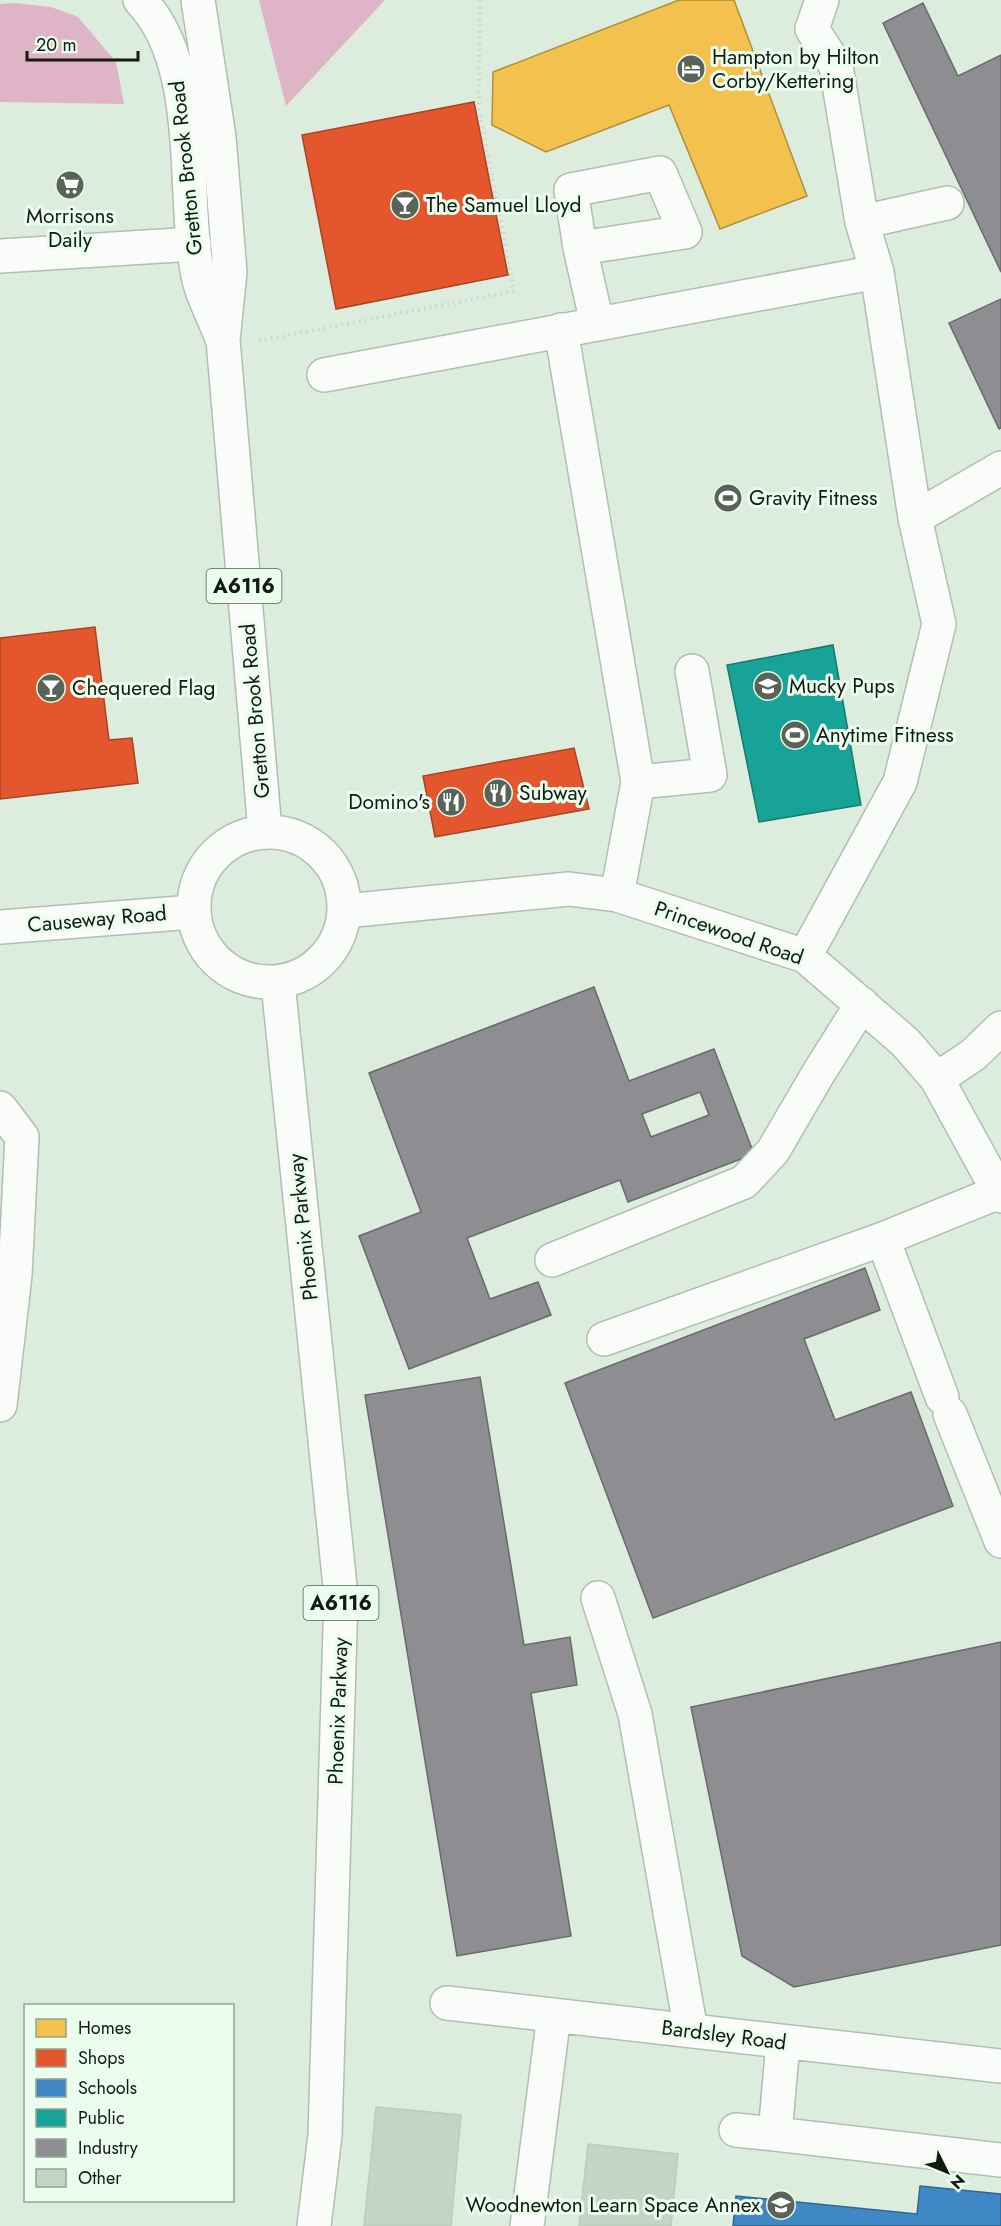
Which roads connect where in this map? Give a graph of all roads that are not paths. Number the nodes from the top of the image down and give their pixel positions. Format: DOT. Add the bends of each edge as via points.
graph roads {
  1 [pos="140,0"];
  2 [pos="198,0"];
  3 [pos="822,0"];
  4 [pos="947,203"];
  5 [pos="862,222"];
  6 [pos="194,244"];
  7 [pos="580,248"];
  8 [pos="0,256"];
  9 [pos="877,272"];
  10 [pos="597,323"];
  11 [pos="561,330"];
  12 [pos="223,344"];
  13 [pos="324,375"];
  14 [pos="1001,468"];
  15 [pos="915,518"];
  16 [pos="692,671"];
  17 [pos="638,782"];
  18 [pos="265,831"];
  19 [pos="617,895"];
  20 [pos="345,911"];
  21 [pos="193,912"];
  22 [pos="0,927"];
  23 [pos="805,956"];
  24 [pos="278,983"];
  25 [pos="862,1004"];
  26 [pos="1001,1028"];
  27 [pos="937,1079"];
  28 [pos="0,1108"];
  29 [pos="1000,1194"];
  30 [pos="883,1239"];
  31 [pos="552,1260"];
  32 [pos="604,1339"];
  33 [pos="0,1405"];
  34 [pos="1001,1541"];
  35 [pos="598,1598"];
  36 [pos="447,2002"];
  37 [pos="554,2015"];
  38 [pos="691,2031"];
  39 [pos="783,2043"];
  40 [pos="1001,2066"];
  41 [pos="736,2130"];
  42 [pos="775,2134"];
  43 [pos="1001,2160"];
  44 [pos="314,2226"];
  45 [pos="527,2226"];
  1 -- 6 [label="street, Gretton Brook Road / A6116" via="154,14 176,72 185,120"];
  2 -- 12 [label="street, Gretton Brook Road / A6116" via="219,137 230,272"];
  3 -- 5 [label="street" via="812,30 836,66"];
  4 -- 5 [label="street"];
  5 -- 9 [label="street"];
  6 -- 8 [label="street"];
  6 -- 12 [label="street, Gretton Brook Road / A6116" via="198,278"];
  7 -- 10 [label="street"];
  9 -- 10 [label="street"];
  9 -- 15 [label="street"];
  10 -- 11 [label="street"];
  11 -- 13 [label="street"];
  11 -- 17 [label="street"];
  12 -- 18 [label="street, Gretton Brook Road / A6116"];
  14 -- 15 [label="street"];
  15 -- 23 [label="street" via="939,624 900,782"];
  16 -- 17 [label="street" via="710,775"];
  17 -- 19 [label="street"];
  18 -- 20 [label="street" via="290,834 313,845 331,863 342,886"];
  18 -- 21 [label="street" via="241,837 221,848 205,866 196,888"];
  19 -- 20 [label="street, Princewood Road" via="569,889"];
  19 -- 23 [label="street, Princewood Road"];
  20 -- 24 [label="street" via="341,932 331,951 317,966"];
  21 -- 22 [label="street, Causeway Road"];
  21 -- 24 [label="street" via="199,936 211,957 230,973 253,982"];
  23 -- 25 [label="street, Princewood Road"];
  24 -- 44 [label="street, Phoenix Parkway / A6116" via="341,1596 325,2135"];
  25 -- 27 [label="street, Princewood Road" via="905,1042"];
  25 -- 31 [label="street" via="774,1151 744,1182"];
  26 -- 27 [label="street" via="973,1055"];
  27 -- 29 [label="street, Princewood Road"];
  28 -- 33 [label="street" via="22,1137 15,1275"];
  29 -- 30 [label="street"];
  30 -- 32 [label="street"];
  30 -- 34 [label="street"];
  35 -- 38 [label="street" via="635,1714"];
  36 -- 37 [label="street, Bardsley Road"];
  37 -- 38 [label="street, Bardsley Road"];
  37 -- 45 [label="street"];
  38 -- 39 [label="street, Bardsley Road"];
  39 -- 40 [label="street, Bardsley Road"];
  39 -- 42 [label="street"];
  41 -- 42 [label="street"];
  42 -- 43 [label="street"];
}
